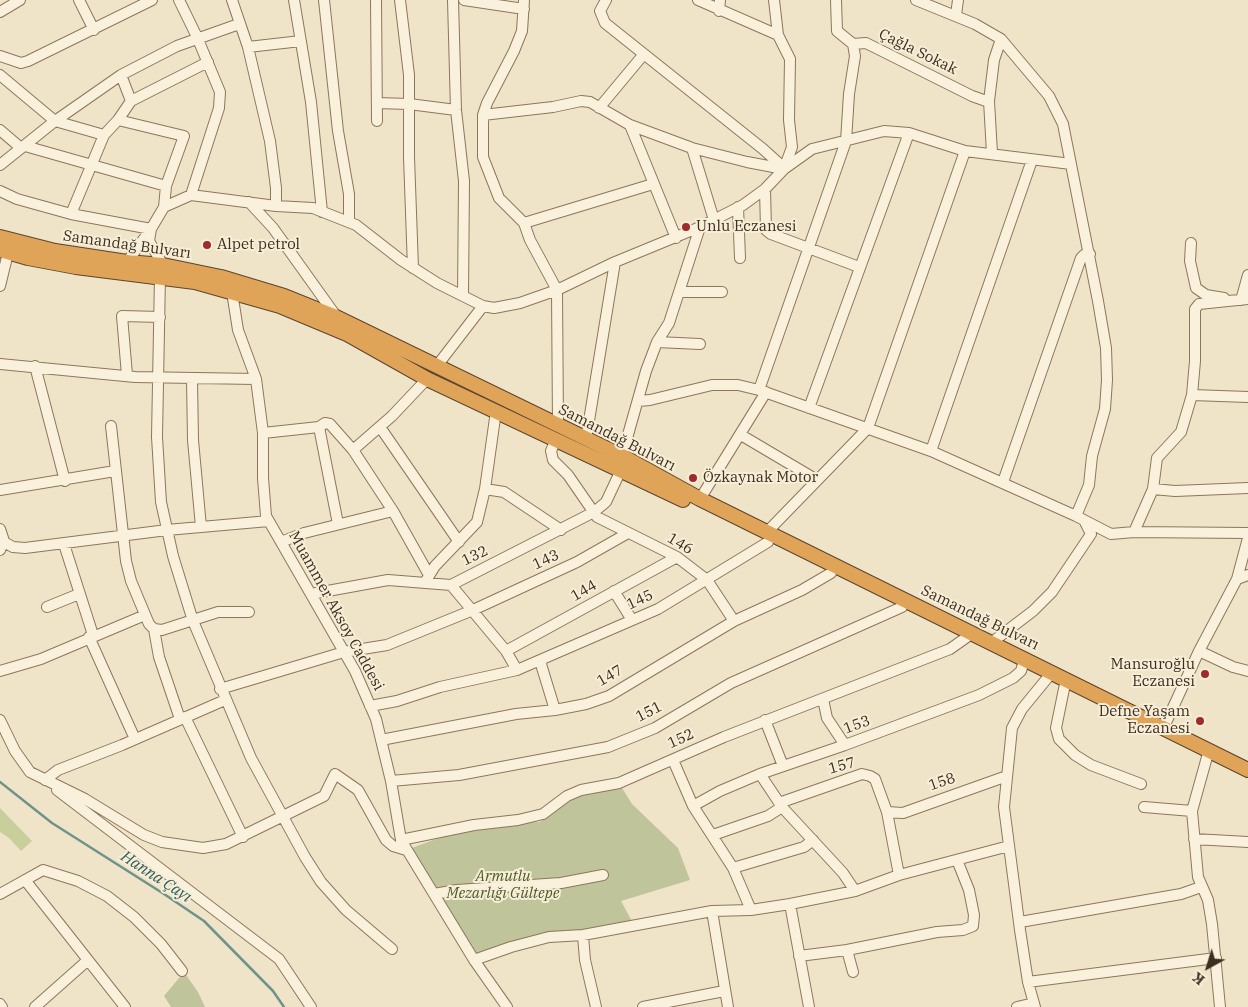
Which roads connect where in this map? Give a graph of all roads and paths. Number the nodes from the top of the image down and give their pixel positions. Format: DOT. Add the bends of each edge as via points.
graph roads {
  1 [pos="79,0"];
  2 [pos="152,0"];
  3 [pos="179,0"];
  4 [pos="232,0"];
  5 [pos="294,0"];
  6 [pos="324,0"];
  7 [pos="376,0"];
  8 [pos="400,0"];
  9 [pos="453,0"];
  10 [pos="464,0"];
  11 [pos="606,0"];
  12 [pos="698,0"];
  13 [pos="720,0"];
  14 [pos="774,0"];
  15 [pos="836,0"];
  16 [pos="916,0"];
  17 [pos="958,0"];
  18 [pos="16,1"];
  19 [pos="524,4"];
  20 [pos="719,11"];
  21 [pos="0,12"];
  22 [pos="956,16"];
  23 [pos="239,24"];
  24 [pos="94,30"];
  25 [pos="778,34"];
  26 [pos="197,37"];
  27 [pos="1001,39"];
  28 [pos="301,41"];
  29 [pos="853,44"];
  30 [pos="248,47"];
  31 [pos="644,54"];
  32 [pos="0,56"];
  33 [pos="208,62"];
  34 [pos="0,75"];
  35 [pos="121,75"];
  36 [pos="131,101"];
  37 [pos="989,102"];
  38 [pos="377,103"];
  39 [pos="409,104"];
  40 [pos="599,108"];
  41 [pos="456,110"];
  42 [pos="483,114"];
  43 [pos="118,120"];
  44 [pos="56,121"];
  45 [pos="377,121"];
  46 [pos="630,125"];
  47 [pos="0,130"];
  48 [pos="909,133"];
  49 [pos="104,135"];
  50 [pos="846,141"];
  51 [pos="23,147"];
  52 [pos="692,148"];
  53 [pos="965,151"];
  54 [pos="992,154"];
  55 [pos="1032,160"];
  56 [pos="92,163"];
  57 [pos="1071,164"];
  58 [pos="0,165"];
  59 [pos="784,169"];
  60 [pos="652,184"];
  61 [pos="166,186"];
  62 [pos="765,189"];
  63 [pos="0,191"];
  64 [pos="191,195"];
  65 [pos="249,202"];
  66 [pos="164,206"];
  67 [pos="276,206"];
  68 [pos="738,207"];
  69 [pos="322,212"];
  70 [pos="71,214"];
  71 [pos="714,220"];
  72 [pos="349,222"];
  73 [pos="524,223"];
  74 [pos="700,228"];
  75 [pos="151,229"];
  76 [pos="0,237"];
  77 [pos="676,238"];
  78 [pos="1191,243"];
  79 [pos="808,248"];
  80 [pos="4,252"];
  81 [pos="1090,254"];
  82 [pos="740,258"];
  83 [pos="127,262"];
  84 [pos="616,262"];
  85 [pos="859,267"];
  86 [pos="414,268"];
  87 [pos="162,271"];
  88 [pos="1248,275"];
  89 [pos="0,286"];
  90 [pos="557,290"];
  91 [pos="232,292"];
  92 [pos="679,292"];
  93 [pos="722,292"];
  94 [pos="463,296"];
  95 [pos="1244,300"];
  96 [pos="1228,302"];
  97 [pos="482,306"];
  98 [pos="160,316"];
  99 [pos="336,317"];
  100 [pos="657,342"];
  101 [pos="700,344"];
  102 [pos="0,364"];
  103 [pos="35,366"];
  104 [pos="436,367"];
  105 [pos="127,375"];
  106 [pos="159,378"];
  107 [pos="192,379"];
  108 [pos="256,379"];
  109 [pos="427,379"];
  110 [pos="762,391"];
  111 [pos="1192,395"];
  112 [pos="1248,397"];
  113 [pos="638,401"];
  114 [pos="809,408"];
  115 [pos="496,411"];
  116 [pos="111,426"];
  117 [pos="319,427"];
  118 [pos="380,427"];
  119 [pos="868,428"];
  120 [pos="557,432"];
  121 [pos="263,433"];
  122 [pos="740,435"];
  123 [pos="586,439"];
  124 [pos="353,450"];
  125 [pos="931,451"];
  126 [pos="621,463"];
  127 [pos="115,471"];
  128 [pos="817,480"];
  129 [pos="65,481"];
  130 [pos="1003,482"];
  131 [pos="1248,488"];
  132 [pos="485,489"];
  133 [pos="1153,489"];
  134 [pos="0,490"];
  135 [pos="700,499"];
  136 [pos="393,511"];
  137 [pos="594,512"];
  138 [pos="1080,518"];
  139 [pos="269,521"];
  140 [pos="338,524"];
  141 [pos="201,527"];
  142 [pos="0,528"];
  143 [pos="167,530"];
  144 [pos="562,530"];
  145 [pos="1134,532"];
  146 [pos="628,533"];
  147 [pos="1248,533"];
  148 [pos="124,537"];
  149 [pos="767,537"];
  150 [pos="1248,538"];
  151 [pos="281,542"];
  152 [pos="459,542"];
  153 [pos="1,544"];
  154 [pos="64,544"];
  155 [pos="677,557"];
  156 [pos="832,573"];
  157 [pos="1248,575"];
  158 [pos="427,579"];
  159 [pos="1237,579"];
  160 [pos="707,580"];
  161 [pos="451,585"];
  162 [pos="614,591"];
  163 [pos="79,594"];
  164 [pos="311,594"];
  165 [pos="47,607"];
  166 [pos="902,607"];
  167 [pos="473,610"];
  168 [pos="249,612"];
  169 [pos="144,615"];
  170 [pos="632,620"];
  171 [pos="193,621"];
  172 [pos="734,621"];
  173 [pos="154,629"];
  174 [pos="91,636"];
  175 [pos="967,637"];
  176 [pos="991,643"];
  177 [pos="1199,650"];
  178 [pos="506,651"];
  179 [pos="344,652"];
  180 [pos="540,661"];
  181 [pos="1023,664"];
  182 [pos="516,670"];
  183 [pos="0,672"];
  184 [pos="1248,672"];
  185 [pos="1049,676"];
  186 [pos="1066,684"];
  187 [pos="220,689"];
  188 [pos="823,699"];
  189 [pos="225,700"];
  190 [pos="370,706"];
  191 [pos="555,710"];
  192 [pos="182,718"];
  193 [pos="0,720"];
  194 [pos="765,720"];
  195 [pos="1164,727"];
  196 [pos="135,739"];
  197 [pos="381,740"];
  198 [pos="845,745"];
  199 [pos="1207,757"];
  200 [pos="673,760"];
  201 [pos="783,766"];
  202 [pos="1248,770"];
  203 [pos="760,774"];
  204 [pos="1007,776"];
  205 [pos="1248,778"];
  206 [pos="45,780"];
  207 [pos="391,781"];
  208 [pos="1141,784"];
  209 [pos="781,805"];
  210 [pos="693,806"];
  211 [pos="1144,807"];
  212 [pos="1192,811"];
  213 [pos="887,812"];
  214 [pos="284,816"];
  215 [pos="713,835"];
  216 [pos="243,837"];
  217 [pos="401,840"];
  218 [pos="813,840"];
  219 [pos="1194,840"];
  220 [pos="1248,842"];
  221 [pos="1009,846"];
  222 [pos="406,850"];
  223 [pos="957,860"];
  224 [pos="732,868"];
  225 [pos="602,875"];
  226 [pos="900,875"];
  227 [pos="25,880"];
  228 [pos="1201,887"];
  229 [pos="855,891"];
  230 [pos="0,894"];
  231 [pos="434,894"];
  232 [pos="790,904"];
  233 [pos="751,910"];
  234 [pos="712,911"];
  235 [pos="1020,922"];
  236 [pos="583,935"];
  237 [pos="392,949"];
  238 [pos="847,950"];
  239 [pos="798,956"];
  240 [pos="1216,958"];
  241 [pos="88,960"];
  242 [pos="474,960"];
  243 [pos="182,971"];
  244 [pos="854,972"];
  245 [pos="1028,982"];
  246 [pos="724,991"];
  247 [pos="1034,1005"];
  248 [pos="35,1007"];
  249 [pos="125,1007"];
  250 [pos="311,1007"];
  251 [pos="507,1007"];
  252 [pos="596,1007"];
  253 [pos="643,1007"];
  254 [pos="728,1007"];
  255 [pos="809,1007"];
  256 [pos="1017,1007"];
  257 [pos="1220,1007"];
  1 -- 24 [label="street"];
  2 -- 24 [label="street"];
  3 -- 26 [label="street"];
  4 -- 23 [label="street"];
  5 -- 28 [label="street"];
  6 -- 72 [label="street" via="338,131 349,194"];
  7 -- 38 [label="street"];
  8 -- 39 [label="street"];
  9 -- 41 [label="street"];
  10 -- 19 [label="street"];
  11 -- 31 [label="street" via="601,8 603,20"];
  12 -- 20 [label="street"];
  13 -- 20 [label="street"];
  14 -- 25 [label="street"];
  15 -- 29 [label="street" via="837,31"];
  16 -- 22 [label="street"];
  17 -- 22 [label="street"];
  18 -- 21 [label="street"];
  19 -- 42 [label="street" via="522,31"];
  20 -- 25 [label="street"];
  22 -- 27 [label="street"];
  23 -- 26 [label="street"];
  23 -- 30 [label="street"];
  24 -- 32 [label="street" via="21,63"];
  25 -- 59 [label="street" via="790,59 792,147"];
  26 -- 33 [label="street"];
  26 -- 35 [label="street"];
  27 -- 37 [label="street" via="993,65"];
  27 -- 57 [label="street" via="1055,105 1066,132"];
  28 -- 30 [label="street"];
  28 -- 69 [label="street"];
  29 -- 37 [label="street, Çağla Sokak" via="866,44"];
  29 -- 50 [label="street" via="855,56"];
  30 -- 67 [label="street" via="273,159"];
  31 -- 40 [label="street"];
  31 -- 59 [label="street"];
  33 -- 36 [label="street"];
  33 -- 64 [label="street" via="220,92 219,108"];
  34 -- 44 [label="street"];
  35 -- 36 [label="street"];
  35 -- 44 [label="street"];
  36 -- 43 [label="street"];
  37 -- 54 [label="street"];
  38 -- 39 [label="street"];
  38 -- 45 [label="street"];
  39 -- 41 [label="street"];
  39 -- 86 [label="street"];
  40 -- 42 [label="street" via="581,101"];
  40 -- 46 [label="street"];
  41 -- 94 [label="street" via="464,181"];
  42 -- 73 [label="street" via="483,157 492,182 499,198"];
  43 -- 49 [label="street"];
  43 -- 61 [label="street" via="184,136"];
  44 -- 49 [label="street"];
  44 -- 51 [label="street"];
  46 -- 52 [label="street"];
  46 -- 60 [label="street"];
  47 -- 51 [label="street"];
  48 -- 50 [label="street" via="884,131"];
  48 -- 53 [label="street"];
  48 -- 85 [label="street"];
  49 -- 56 [label="street"];
  50 -- 59 [label="street" via="812,149"];
  50 -- 79 [label="street"];
  51 -- 56 [label="street"];
  51 -- 58 [label="street"];
  52 -- 59 [label="street"];
  52 -- 71 [label="street"];
  53 -- 54 [label="street"];
  53 -- 119 [label="street"];
  54 -- 55 [label="street"];
  55 -- 57 [label="street"];
  55 -- 125 [label="street"];
  56 -- 61 [label="street"];
  56 -- 70 [label="street"];
  57 -- 81 [label="street"];
  59 -- 62 [label="street"];
  60 -- 73 [label="street"];
  60 -- 77 [label="street"];
  61 -- 66 [label="street"];
  62 -- 68 [label="street"];
  62 -- 79 [label="street" via="766,230"];
  63 -- 70 [label="street"];
  64 -- 65 [label="street"];
  64 -- 66 [label="street"];
  65 -- 67 [label="street"];
  65 -- 99 [label="street" via="273,228"];
  66 -- 75 [label="street"];
  67 -- 69 [label="street" via="313,208"];
  68 -- 71 [label="street"];
  68 -- 82 [label="street"];
  69 -- 72 [label="street"];
  70 -- 75 [label="street"];
  71 -- 74 [label="street"];
  72 -- 86 [label="street"];
  73 -- 90 [label="street"];
  74 -- 77 [label="street"];
  74 -- 92 [label="street, 132"];
  75 -- 83 [label="street"];
  75 -- 87 [label="street" via="149,241"];
  76 -- 83 [label="highway, Samandağ Bulvarı" via="55,251"];
  77 -- 84 [label="street"];
  78 -- 96 [label="street" via="1191,270 1196,288"];
  79 -- 85 [label="street"];
  79 -- 110 [label="street"];
  80 -- 87 [label="highway, Samandağ Bulvarı" via="76,267"];
  80 -- 89 [label="street"];
  81 -- 130 [label="street" via="1081,258"];
  81 -- 138 [label="street" via="1106,348 1107,380 1105,409"];
  83 -- 87 [label="highway, Samandağ Bulvarı"];
  84 -- 90 [label="street"];
  84 -- 123 [label="street"];
  85 -- 114 [label="street"];
  86 -- 94 [label="street"];
  87 -- 91 [label="highway, Samandağ Bulvarı"];
  87 -- 98 [label="street"];
  87 -- 99 [label="highway, Samandağ Bulvarı" via="221,277 284,296"];
  88 -- 95 [label="street"];
  90 -- 97 [label="street" via="520,303 494,308"];
  90 -- 120 [label="street, 146"];
  91 -- 108 [label="street, Muammer Aksoy Caddesi" via="238,330"];
  91 -- 109 [label="highway, Samandağ Bulvarı" via="280,306 347,334"];
  92 -- 93 [label="street"];
  92 -- 100 [label="street, 132" via="669,323"];
  94 -- 97 [label="street"];
  95 -- 96 [label="street"];
  96 -- 111 [label="street" via="1199,304 1195,309"];
  97 -- 104 [label="street"];
  98 -- 105 [label="street" via="122,316"];
  98 -- 106 [label="street"];
  99 -- 104 [label="highway, Samandağ Bulvarı"];
  100 -- 101 [label="street"];
  100 -- 113 [label="street, 132"];
  102 -- 103 [label="street"];
  103 -- 105 [label="street"];
  103 -- 129 [label="street"];
  104 -- 120 [label="highway, Samandağ Bulvarı"];
  105 -- 106 [label="street"];
  106 -- 107 [label="street"];
  106 -- 143 [label="street" via="157,437 161,502"];
  107 -- 108 [label="street"];
  107 -- 141 [label="street" via="193,440"];
  108 -- 121 [label="street, Muammer Aksoy Caddesi"];
  109 -- 115 [label="highway, Samandağ Bulvarı"];
  109 -- 118 [label="street"];
  110 -- 113 [label="street" via="738,385 712,385"];
  110 -- 114 [label="street"];
  110 -- 122 [label="street"];
  111 -- 112 [label="street"];
  111 -- 133 [label="street" via="1181,432 1157,458"];
  113 -- 126 [label="street, 132"];
  114 -- 119 [label="street"];
  115 -- 120 [label="highway, Samandağ Bulvarı"];
  115 -- 132 [label="street"];
  116 -- 127 [label="street"];
  117 -- 121 [label="street"];
  117 -- 124 [label="street" via="330,424"];
  117 -- 140 [label="street"];
  118 -- 124 [label="street"];
  118 -- 152 [label="street"];
  119 -- 125 [label="street"];
  119 -- 128 [label="street, 145"];
  120 -- 123 [label="highway, Samandağ Bulvarı"];
  120 -- 126 [label="highway, Samandağ Bulvarı"];
  120 -- 137 [label="street, 146" via="551,451 552,460"];
  121 -- 139 [label="street, Muammer Aksoy Caddesi" via="262,478"];
  122 -- 128 [label="street"];
  122 -- 135 [label="street"];
  123 -- 126 [label="highway, Samandağ Bulvarı"];
  124 -- 136 [label="street"];
  125 -- 130 [label="street"];
  126 -- 135 [label="highway, Samandağ Bulvarı"];
  126 -- 137 [label="street, 132" via="606,502"];
  126 -- 149 [label="highway, Samandağ Bulvarı"];
  127 -- 129 [label="street"];
  127 -- 148 [label="street"];
  128 -- 149 [label="street, 145"];
  129 -- 134 [label="street"];
  130 -- 138 [label="street"];
  131 -- 133 [label="street"];
  132 -- 144 [label="street" via="504,492"];
  132 -- 152 [label="street" via="477,522"];
  133 -- 145 [label="street"];
  135 -- 149 [label="highway, Samandağ Bulvarı"];
  136 -- 140 [label="street"];
  136 -- 158 [label="street"];
  137 -- 144 [label="street, 132"];
  137 -- 146 [label="street, 146" via="603,521"];
  138 -- 145 [label="street" via="1111,534"];
  138 -- 176 [label="street" via="1091,534 1052,592"];
  139 -- 141 [label="street"];
  139 -- 151 [label="street, Muammer Aksoy Caddesi"];
  140 -- 151 [label="street"];
  141 -- 143 [label="street"];
  142 -- 153 [label="street"];
  143 -- 148 [label="street"];
  143 -- 171 [label="street"];
  144 -- 161 [label="street, 132"];
  145 -- 147 [label="street"];
  146 -- 155 [label="street, 146"];
  146 -- 167 [label="street, 143" via="577,562"];
  148 -- 154 [label="street"];
  148 -- 169 [label="street" via="131,581"];
  149 -- 156 [label="highway, Samandağ Bulvarı"];
  149 -- 160 [label="street, 145"];
  149 -- 176 [label="highway, Samandağ Bulvarı"];
  150 -- 159 [label="street"];
  151 -- 164 [label="street, Muammer Aksoy Caddesi"];
  152 -- 158 [label="street"];
  153 -- 154 [label="street" via="13,548"];
  154 -- 163 [label="street"];
  155 -- 160 [label="street, 146"];
  155 -- 162 [label="street, 144"];
  156 -- 166 [label="highway, Samandağ Bulvarı"];
  156 -- 172 [label="street, 147"];
  157 -- 159 [label="street"];
  158 -- 161 [label="street, 132"];
  158 -- 164 [label="street, 132" via="388,580"];
  159 -- 177 [label="street"];
  160 -- 170 [label="street, 145" via="658,609"];
  160 -- 172 [label="street, 146"];
  161 -- 167 [label="street"];
  162 -- 170 [label="street"];
  162 -- 178 [label="street, 144"];
  163 -- 165 [label="street"];
  163 -- 174 [label="street"];
  164 -- 179 [label="street, Muammer Aksoy Caddesi"];
  166 -- 175 [label="highway, Samandağ Bulvarı"];
  166 -- 207 [label="street, 151" via="731,683 654,728 608,747 459,775"];
  167 -- 178 [label="street"];
  167 -- 179 [label="street, 143" via="386,645"];
  168 -- 171 [label="street" via="218,612"];
  169 -- 173 [label="street"];
  169 -- 174 [label="street"];
  170 -- 180 [label="street, 145"];
  171 -- 173 [label="street" via="162,630"];
  171 -- 187 [label="street"];
  172 -- 191 [label="street, 147" via="609,696"];
  173 -- 192 [label="street" via="160,657"];
  174 -- 183 [label="street" via="41,659"];
  174 -- 196 [label="street"];
  175 -- 181 [label="highway, Samandağ Bulvarı"];
  175 -- 188 [label="street, 152" via="950,649"];
  176 -- 195 [label="highway, Samandağ Bulvarı"];
  177 -- 184 [label="street"];
  177 -- 195 [label="street"];
  178 -- 182 [label="street"];
  179 -- 187 [label="street, 143"];
  179 -- 190 [label="street, Muammer Aksoy Caddesi"];
  180 -- 182 [label="street, 145"];
  180 -- 191 [label="street"];
  181 -- 185 [label="highway, Samandağ Bulvarı"];
  181 -- 198 [label="street, 153" via="1022,671 1013,678 979,695"];
  182 -- 190 [label="street, 145"];
  185 -- 186 [label="highway, Samandağ Bulvarı"];
  185 -- 204 [label="street" via="1022,709 1012,728"];
  186 -- 199 [label="highway, Samandağ Bulvarı"];
  186 -- 208 [label="street" via="1056,728 1059,739 1091,765"];
  187 -- 189 [label="street"];
  188 -- 194 [label="street, 152"];
  188 -- 198 [label="street" via="827,718"];
  189 -- 192 [label="street"];
  189 -- 214 [label="street" via="251,758"];
  190 -- 197 [label="street, Muammer Aksoy Caddesi"];
  191 -- 197 [label="street, 147" via="516,714"];
  192 -- 196 [label="street"];
  192 -- 216 [label="street"];
  193 -- 206 [label="street" via="30,772"];
  194 -- 200 [label="street, 152"];
  194 -- 201 [label="street"];
  195 -- 202 [label="highway, Samandağ Bulvarı"];
  196 -- 206 [label="street" via="58,770"];
  197 -- 207 [label="street, Muammer Aksoy Caddesi"];
  198 -- 201 [label="street, 153"];
  199 -- 205 [label="highway, Samandağ Bulvarı"];
  199 -- 212 [label="street"];
  200 -- 210 [label="street"];
  200 -- 217 [label="street, 152" via="619,783 574,793 533,817"];
  201 -- 203 [label="street, 153"];
  203 -- 209 [label="street"];
  203 -- 210 [label="street, 153"];
  204 -- 213 [label="street, 158" via="903,813"];
  204 -- 221 [label="street" via="1004,807"];
  206 -- 216 [label="street" via="162,842 203,848"];
  206 -- 250 [label="street" via="279,959"];
  207 -- 217 [label="street, Muammer Aksoy Caddesi"];
  209 -- 213 [label="street, 157" via="862,774 875,779"];
  209 -- 215 [label="street, 157" via="760,820"];
  209 -- 218 [label="street"];
  210 -- 215 [label="street"];
  211 -- 212 [label="street"];
  212 -- 219 [label="street"];
  213 -- 226 [label="street, 157"];
  214 -- 216 [label="street"];
  214 -- 222 [label="street" via="324,796 335,774 358,790 386,840"];
  214 -- 237 [label="street" via="304,857 321,882 346,910"];
  215 -- 224 [label="street"];
  217 -- 222 [label="street, Muammer Aksoy Caddesi"];
  218 -- 224 [label="street" via="804,847"];
  218 -- 229 [label="street" via="843,872"];
  219 -- 220 [label="street"];
  219 -- 228 [label="street"];
  221 -- 223 [label="street"];
  221 -- 235 [label="street"];
  222 -- 231 [label="street, Muammer Aksoy Caddesi"];
  223 -- 226 [label="street"];
  223 -- 238 [label="street" via="969,890 973,926"];
  224 -- 233 [label="street"];
  225 -- 231 [label="street" via="561,883"];
  226 -- 229 [label="street"];
  227 -- 230 [label="street"];
  227 -- 241 [label="street"];
  227 -- 243 [label="street" via="43,870 78,881 120,905 148,930"];
  228 -- 235 [label="street" via="1182,894"];
  228 -- 240 [label="street" via="1208,900"];
  229 -- 232 [label="street"];
  231 -- 242 [label="street, Muammer Aksoy Caddesi"];
  232 -- 233 [label="street"];
  232 -- 239 [label="street"];
  233 -- 234 [label="street"];
  234 -- 236 [label="street"];
  234 -- 246 [label="street"];
  235 -- 245 [label="street"];
  236 -- 242 [label="street" via="549,937"];
  236 -- 252 [label="street"];
  238 -- 239 [label="street"];
  238 -- 244 [label="street"];
  239 -- 255 [label="street"];
  240 -- 245 [label="street"];
  240 -- 257 [label="street"];
  241 -- 248 [label="street"];
  241 -- 249 [label="street"];
  242 -- 251 [label="street, Muammer Aksoy Caddesi"];
  245 -- 247 [label="street"];
  246 -- 253 [label="street"];
  246 -- 254 [label="street"];
  247 -- 256 [label="street"];
}
